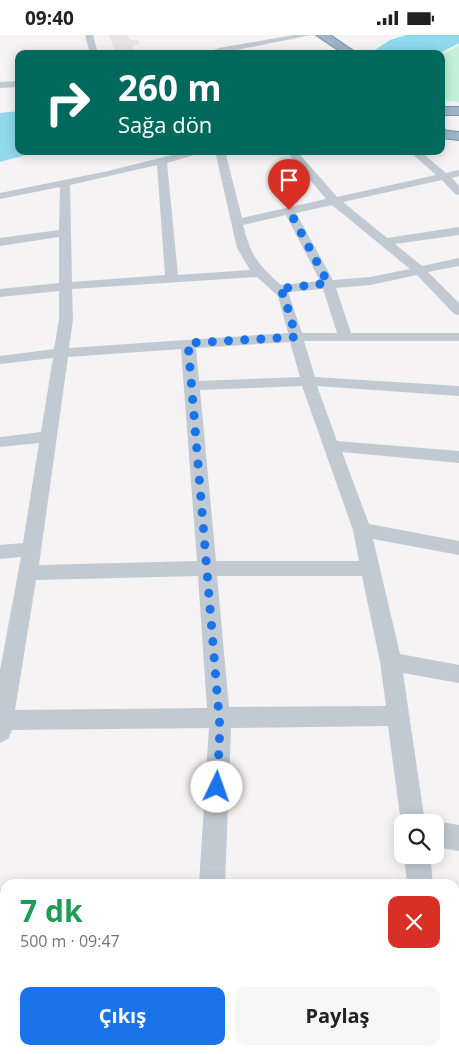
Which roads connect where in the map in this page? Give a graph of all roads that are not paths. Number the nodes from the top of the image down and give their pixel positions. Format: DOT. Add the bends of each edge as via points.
graph roads {
  1 [pos="89,35"];
  2 [pos="246,35"];
  3 [pos="308,35"];
  4 [pos="322,35"];
  5 [pos="258,43"];
  6 [pos="335,48"];
  7 [pos="93,50"];
  8 [pos="226,50"];
  9 [pos="15,84"];
  10 [pos="0,85"];
  11 [pos="445,134"];
  12 [pos="459,136"];
  13 [pos="186,155"];
  14 [pos="221,155"];
  15 [pos="294,155"];
  16 [pos="419,155"];
  17 [pos="162,161"];
  18 [pos="459,173"];
  19 [pos="444,176"];
  20 [pos="65,183"];
  21 [pos="459,192"];
  22 [pos="0,196"];
  23 [pos="333,200"];
  24 [pos="289,210"];
  25 [pos="236,223"];
  26 [pos="459,231"];
  27 [pos="66,233"];
  28 [pos="0,242"];
  29 [pos="385,242"];
  30 [pos="459,262"];
  31 [pos="418,269"];
  32 [pos="260,273"];
  33 [pos="172,279"];
  34 [pos="328,283"];
  35 [pos="66,286"];
  36 [pos="278,289"];
  37 [pos="0,293"];
  38 [pos="459,311"];
  39 [pos="296,337"];
  40 [pos="345,337"];
  41 [pos="459,337"];
  42 [pos="188,343"];
  43 [pos="61,353"];
  44 [pos="0,360"];
  45 [pos="309,381"];
  46 [pos="192,386"];
  47 [pos="459,391"];
  48 [pos="48,437"];
  49 [pos="0,443"];
  50 [pos="331,446"];
  51 [pos="459,457"];
  52 [pos="362,530"];
  53 [pos="459,548"];
  54 [pos="31,549"];
  55 [pos="0,552"];
  56 [pos="207,568"];
  57 [pos="371,569"];
  58 [pos="27,573"];
  59 [pos="391,662"];
  60 [pos="5,674"];
  61 [pos="459,674"];
  62 [pos="399,716"];
  63 [pos="220,717"];
  64 [pos="1,726"];
  65 [pos="412,814"];
  66 [pos="444,835"];
  67 [pos="459,838"];
  68 [pos="418,864"];
  69 [pos="212,879"];
  70 [pos="419,879"];
  1 -- 7 [label="street"];
  2 -- 5 [label="street"];
  3 -- 5 [label="street"];
  3 -- 6 [label="highway"];
  4 -- 6 [label="highway"];
  5 -- 8 [label="street"];
  9 -- 10 [label="street"];
  11 -- 12 [label="highway"];
  13 -- 17 [label="street"];
  14 -- 25 [label="street"];
  15 -- 23 [label="street"];
  16 -- 19 [label="street"];
  17 -- 20 [label="street"];
  17 -- 33 [label="street"];
  18 -- 19 [label="street"];
  19 -- 21 [label="street"];
  19 -- 23 [label="street"];
  20 -- 22 [label="street"];
  20 -- 27 [label="street"];
  23 -- 24 [label="street"];
  23 -- 29 [label="street"];
  24 -- 25 [label="street"];
  24 -- 34 [label="street"];
  25 -- 32 [label="street" via="243,248"];
  26 -- 29 [label="street"];
  27 -- 28 [label="street"];
  27 -- 35 [label="street"];
  29 -- 31 [label="street"];
  30 -- 31 [label="street"];
  31 -- 34 [label="street" via="370,281"];
  31 -- 38 [label="street"];
  32 -- 33 [label="street"];
  32 -- 36 [label="street"];
  33 -- 35 [label="street"];
  34 -- 36 [label="street"];
  34 -- 40 [label="street"];
  35 -- 37 [label="street"];
  35 -- 43 [label="street" via="66,320"];
  36 -- 39 [label="street" via="284,295"];
  39 -- 40 [label="street"];
  39 -- 42 [label="street"];
  39 -- 45 [label="street"];
  40 -- 41 [label="street"];
  42 -- 43 [label="street"];
  42 -- 46 [label="street"];
  43 -- 44 [label="street"];
  43 -- 48 [label="street"];
  45 -- 46 [label="street"];
  45 -- 47 [label="street"];
  45 -- 50 [label="street"];
  46 -- 56 [label="street"];
  48 -- 49 [label="street"];
  48 -- 54 [label="street"];
  50 -- 51 [label="street"];
  50 -- 52 [label="street"];
  52 -- 53 [label="street"];
  52 -- 57 [label="street"];
  54 -- 55 [label="street"];
  54 -- 58 [label="street"];
  56 -- 57 [label="street"];
  56 -- 58 [label="street"];
  56 -- 63 [label="street"];
  57 -- 59 [label="street"];
  58 -- 60 [label="street"];
  59 -- 61 [label="street"];
  59 -- 62 [label="street"];
  60 -- 64 [label="street"];
  62 -- 63 [label="street"];
  62 -- 65 [label="street"];
  63 -- 64 [label="street"];
  63 -- 69 [label="street"];
  66 -- 67 [label="street"];
  68 -- 70 [label="street"];
}
